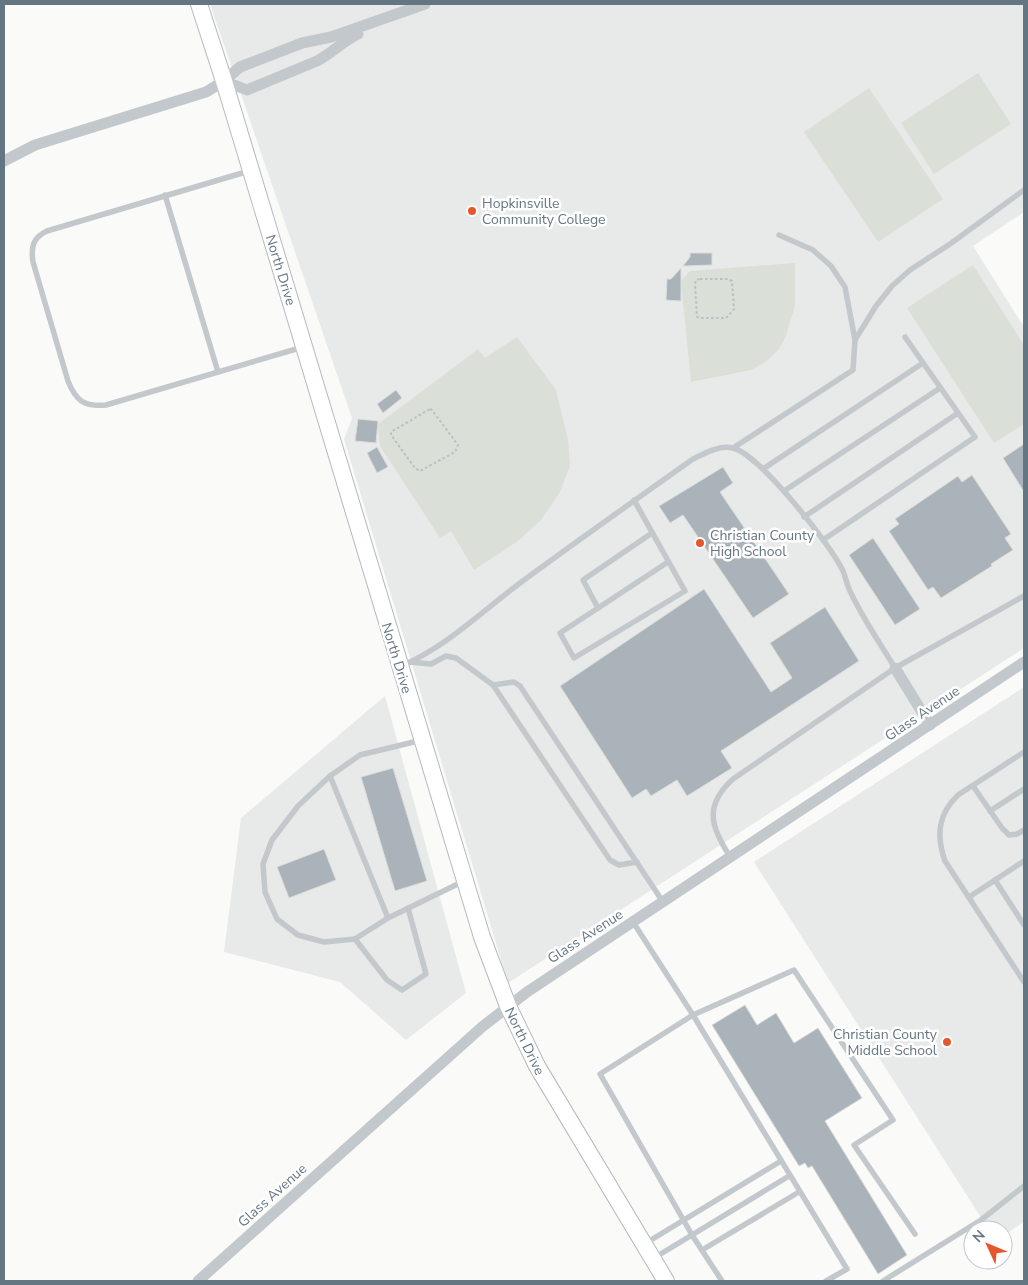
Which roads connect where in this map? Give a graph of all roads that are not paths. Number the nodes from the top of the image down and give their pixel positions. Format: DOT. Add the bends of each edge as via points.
graph roads {
  1 [pos="199,4"];
  2 [pos="425,4"];
  3 [pos="413,8"];
  4 [pos="224,81"];
  5 [pos="4,161"];
  6 [pos="251,170"];
  7 [pos="1024,190"];
  8 [pos="165,195"];
  9 [pos="779,235"];
  10 [pos="905,338"];
  11 [pos="854,340"];
  12 [pos="304,347"];
  13 [pos="923,363"];
  14 [pos="218,372"];
  15 [pos="940,388"];
  16 [pos="958,413"];
  17 [pos="733,448"];
  18 [pos="764,469"];
  19 [pos="784,491"];
  20 [pos="634,500"];
  21 [pos="804,517"];
  22 [pos="652,533"];
  23 [pos="823,540"];
  24 [pos="668,562"];
  25 [pos="1024,596"];
  26 [pos="598,608"];
  27 [pos="1024,662"];
  28 [pos="405,664"];
  29 [pos="895,668"];
  30 [pos="494,684"];
  31 [pos="930,725"];
  32 [pos="422,740"];
  33 [pos="1024,752"];
  34 [pos="330,776"];
  35 [pos="973,786"];
  36 [pos="1024,789"];
  37 [pos="990,811"];
  38 [pos="1024,830"];
  39 [pos="731,858"];
  40 [pos="1024,861"];
  41 [pos="637,862"];
  42 [pos="464,880"];
  43 [pos="995,880"];
  44 [pos="969,897"];
  45 [pos="664,902"];
  46 [pos="408,908"];
  47 [pos="388,918"];
  48 [pos="633,922"];
  49 [pos="1024,925"];
  50 [pos="355,939"];
  51 [pos="1024,982"];
  52 [pos="508,1006"];
  53 [pos="693,1015"];
  54 [pos="781,1161"];
  55 [pos="789,1176"];
  56 [pos="1024,1186"];
  57 [pos="799,1192"];
  58 [pos="684,1221"];
  59 [pos="915,1234"];
  60 [pos="692,1235"];
  61 [pos="643,1245"];
  62 [pos="702,1250"];
  63 [pos="652,1260"];
  64 [pos="198,1281"];
  65 [pos="666,1281"];
  66 [pos="722,1281"];
  67 [pos="826,1281"];
  68 [pos="883,1281"];
  1 -- 4 [label="main road, North Drive"];
  2 -- 3 [label="street"];
  3 -- 4 [label="street" via="302,43 240,67"];
  3 -- 4 [label="street" via="346,39 317,61 247,90"];
  4 -- 5 [label="street" via="206,92 35,145"];
  4 -- 6 [label="main road, North Drive"];
  6 -- 8 [label="lane"];
  6 -- 12 [label="main road, North Drive"];
  7 -- 11 [label="lane" via="910,270 876,306"];
  8 -- 14 [label="lane"];
  8 -- 14 [label="lane" via="47,231 35,239 32,246 34,262 66,372 81,402 96,406"];
  9 -- 11 [label="lane" via="813,250 831,266 845,287"];
  10 -- 13 [label="lane"];
  11 -- 17 [label="lane" via="853,370"];
  12 -- 14 [label="lane"];
  12 -- 28 [label="main road, North Drive"];
  13 -- 15 [label="lane"];
  13 -- 18 [label="lane"];
  15 -- 16 [label="lane"];
  15 -- 19 [label="lane"];
  16 -- 21 [label="lane"];
  16 -- 23 [label="lane" via="975,438"];
  17 -- 18 [label="lane"];
  17 -- 20 [label="lane" via="719,448 693,459"];
  18 -- 19 [label="lane"];
  19 -- 21 [label="lane"];
  20 -- 22 [label="lane"];
  20 -- 28 [label="lane" via="459,631"];
  21 -- 23 [label="lane"];
  22 -- 24 [label="lane"];
  22 -- 26 [label="lane" via="583,580"];
  23 -- 29 [label="lane" via="843,572 865,620"];
  24 -- 26 [label="lane"];
  24 -- 26 [label="lane" via="685,591 574,658 560,633"];
  25 -- 29 [label="lane"];
  27 -- 31 [label="street, Glass Avenue"];
  28 -- 30 [label="lane" via="431,664 446,656 456,658"];
  28 -- 32 [label="main road, North Drive"];
  29 -- 31 [label="street"];
  29 -- 39 [label="lane" via="721,790 713,813 714,828"];
  30 -- 41 [label="lane" via="514,682 520,686"];
  30 -- 41 [label="lane" via="610,860 619,865"];
  31 -- 39 [label="street, Glass Avenue"];
  32 -- 34 [label="lane" via="360,755"];
  32 -- 42 [label="main road, North Drive"];
  33 -- 35 [label="lane"];
  34 -- 47 [label="lane"];
  34 -- 50 [label="lane" via="298,806 272,840 263,864 264,892 277,919 298,935 324,942"];
  35 -- 37 [label="lane"];
  35 -- 44 [label="lane" via="950,804 939,833 945,861"];
  36 -- 37 [label="lane"];
  37 -- 38 [label="lane" via="1009,835"];
  39 -- 45 [label="street, Glass Avenue"];
  40 -- 43 [label="lane"];
  41 -- 45 [label="lane"];
  42 -- 46 [label="lane"];
  42 -- 52 [label="main road, North Drive"];
  43 -- 44 [label="lane"];
  43 -- 49 [label="lane"];
  44 -- 51 [label="lane"];
  45 -- 48 [label="street, Glass Avenue"];
  46 -- 47 [label="lane"];
  46 -- 50 [label="lane" via="426,974 402,990 387,980"];
  47 -- 50 [label="lane"];
  48 -- 52 [label="street, Glass Avenue"];
  48 -- 53 [label="lane"];
  52 -- 61 [label="main road, North Drive" via="536,1066"];
  52 -- 64 [label="street, Glass Avenue"];
  53 -- 54 [label="lane"];
  53 -- 58 [label="lane" via="600,1074"];
  53 -- 59 [label="lane" via="794,970 893,1120 854,1145"];
  54 -- 55 [label="lane"];
  54 -- 58 [label="lane"];
  55 -- 57 [label="lane"];
  55 -- 60 [label="lane"];
  56 -- 68 [label="lane" via="981,1220"];
  57 -- 62 [label="lane"];
  57 -- 67 [label="lane" via="847,1269"];
  58 -- 60 [label="lane"];
  58 -- 61 [label="lane"];
  60 -- 62 [label="lane"];
  60 -- 63 [label="lane"];
  61 -- 63 [label="main road, North Drive"];
  62 -- 66 [label="lane"];
  63 -- 65 [label="main road, North Drive"];
}
